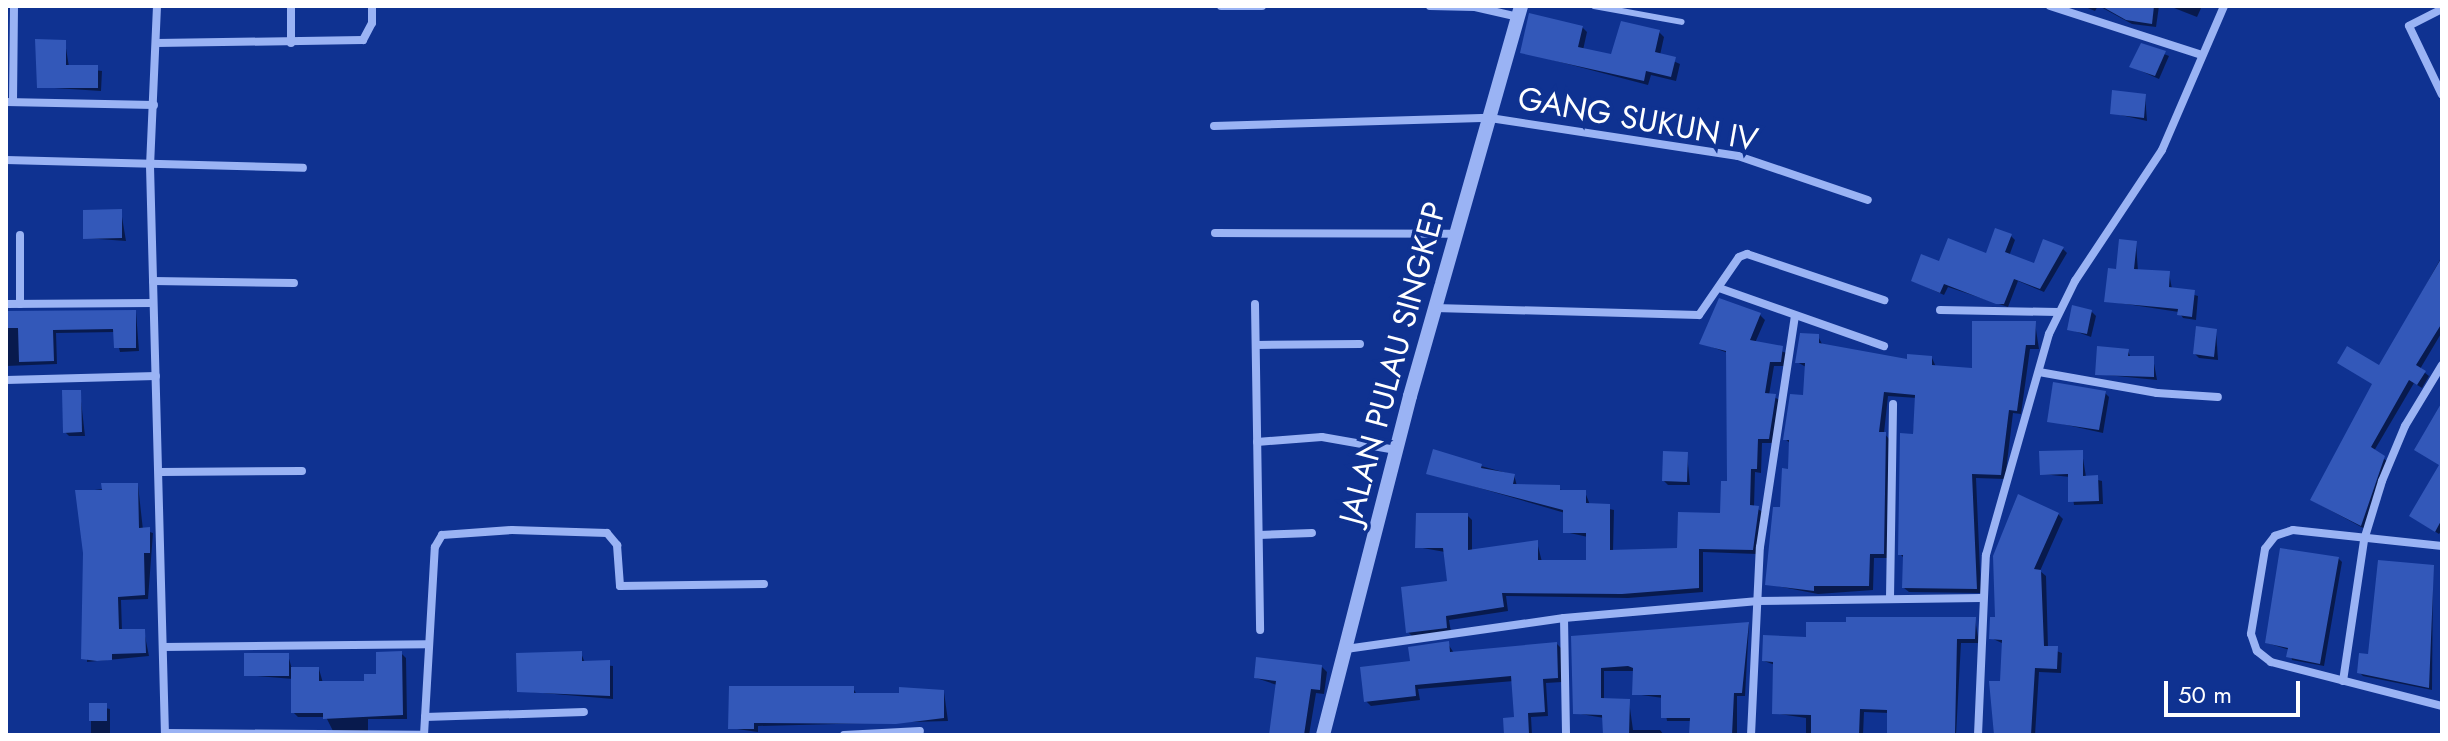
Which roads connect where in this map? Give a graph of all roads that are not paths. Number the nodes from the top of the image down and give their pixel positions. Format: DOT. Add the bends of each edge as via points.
graph roads {
  1 [pos="14,6"];
  2 [pos="157,6"];
  3 [pos="291,6"];
  4 [pos="372,6"];
  5 [pos="1221,6"];
  6 [pos="1262,6"];
  7 [pos="1430,6"];
  8 [pos="1594,6"];
  9 [pos="2050,6"];
  10 [pos="2224,6"];
  11 [pos="2442,9"];
  12 [pos="1520,12"];
  13 [pos="1682,22"];
  14 [pos="156,43"];
  15 [pos="291,43"];
  16 [pos="2202,55"];
  17 [pos="2442,95"];
  18 [pos="9,102"];
  19 [pos="154,105"];
  20 [pos="1490,118"];
  21 [pos="1214,126"];
  22 [pos="6,160"];
  23 [pos="150,166"];
  24 [pos="303,168"];
  25 [pos="1868,200"];
  26 [pos="1215,233"];
  27 [pos="1456,234"];
  28 [pos="20,235"];
  29 [pos="153,281"];
  30 [pos="294,283"];
  31 [pos="1719,288"];
  32 [pos="1884,300"];
  33 [pos="153,303"];
  34 [pos="6,304"];
  35 [pos="20,304"];
  36 [pos="1255,304"];
  37 [pos="1435,308"];
  38 [pos="1940,310"];
  39 [pos="2058,312"];
  40 [pos="1795,316"];
  41 [pos="1360,344"];
  42 [pos="1256,345"];
  43 [pos="1884,346"];
  44 [pos="2442,365"];
  45 [pos="2039,372"];
  46 [pos="156,376"];
  47 [pos="6,380"];
  48 [pos="2218,397"];
  49 [pos="1893,404"];
  50 [pos="1257,442"];
  51 [pos="1396,450"];
  52 [pos="302,471"];
  53 [pos="160,472"];
  54 [pos="1312,533"];
  55 [pos="1259,535"];
  56 [pos="2364,540"];
  57 [pos="2442,546"];
  58 [pos="764,584"];
  59 [pos="1890,598"];
  60 [pos="1981,598"];
  61 [pos="1758,601"];
  62 [pos="1564,618"];
  63 [pos="1260,630"];
  64 [pos="428,644"];
  65 [pos="163,647"];
  66 [pos="1346,649"];
  67 [pos="2343,681"];
  68 [pos="2442,706"];
  69 [pos="584,712"];
  70 [pos="425,717"];
  71 [pos="920,731"];
  72 [pos="165,734"];
  73 [pos="422,735"];
  74 [pos="844,735"];
  75 [pos="1323,735"];
  76 [pos="1566,735"];
  77 [pos="1751,735"];
  78 [pos="1978,735"];
  1 -- 18 [label="street"];
  2 -- 14 [label="street"];
  3 -- 15 [label="street"];
  4 -- 15 [label="street" via="372,23 363,40"];
  5 -- 6 [label="street"];
  7 -- 12 [label="street"];
  8 -- 13 [label="lane"];
  9 -- 16 [label="street"];
  10 -- 16 [label="street"];
  11 -- 17 [label="street" via="2409,26"];
  12 -- 20 [label="street, JALAN PULAU SINGKEP"];
  14 -- 15 [label="street"];
  14 -- 19 [label="street"];
  16 -- 39 [label="street" via="2162,150"];
  18 -- 19 [label="street"];
  19 -- 23 [label="street"];
  20 -- 21 [label="street, GANG SUKUN IV"];
  20 -- 25 [label="street, GANG SUKUN IV" via="1738,156"];
  20 -- 27 [label="street, JALAN PULAU SINGKEP"];
  22 -- 23 [label="street"];
  23 -- 24 [label="street"];
  23 -- 29 [label="street"];
  26 -- 27 [label="street"];
  27 -- 37 [label="street, JALAN PULAU SINGKEP"];
  28 -- 35 [label="street"];
  29 -- 30 [label="street"];
  29 -- 33 [label="street"];
  31 -- 32 [label="street" via="1739,257 1752,254"];
  31 -- 37 [label="street" via="1696,316"];
  31 -- 40 [label="street"];
  33 -- 35 [label="street"];
  33 -- 46 [label="street"];
  34 -- 35 [label="street"];
  36 -- 42 [label="street"];
  37 -- 51 [label="street, JALAN PULAU SINGKEP"];
  38 -- 39 [label="street"];
  39 -- 45 [label="street"];
  40 -- 43 [label="street"];
  40 -- 61 [label="street" via="1760,547"];
  41 -- 42 [label="street"];
  42 -- 50 [label="street"];
  44 -- 56 [label="street" via="2394,451"];
  45 -- 48 [label="street" via="2133,390"];
  45 -- 60 [label="street" via="1994,524"];
  46 -- 47 [label="street"];
  46 -- 53 [label="street"];
  49 -- 59 [label="street"];
  50 -- 51 [label="street" via="1322,437"];
  50 -- 55 [label="street"];
  51 -- 66 [label="street, JALAN PULAU SINGKEP"];
  52 -- 53 [label="street"];
  53 -- 65 [label="street"];
  54 -- 55 [label="street"];
  55 -- 63 [label="street"];
  56 -- 57 [label="street"];
  56 -- 67 [label="street"];
  56 -- 67 [label="street" via="2293,530 2275,536 2265,549 2251,634 2257,651 2271,662"];
  58 -- 64 [label="street" via="620,586 617,545 607,533 512,530 439,537"];
  59 -- 60 [label="street"];
  59 -- 61 [label="street"];
  60 -- 78 [label="street"];
  61 -- 62 [label="street"];
  61 -- 77 [label="street"];
  62 -- 66 [label="street"];
  62 -- 76 [label="street"];
  64 -- 65 [label="street"];
  64 -- 70 [label="street"];
  65 -- 72 [label="street"];
  66 -- 75 [label="street, JALAN PULAU SINGKEP"];
  67 -- 68 [label="street"];
  69 -- 70 [label="street"];
  70 -- 73 [label="street"];
  71 -- 74 [label="street"];
  72 -- 73 [label="street"];
}
